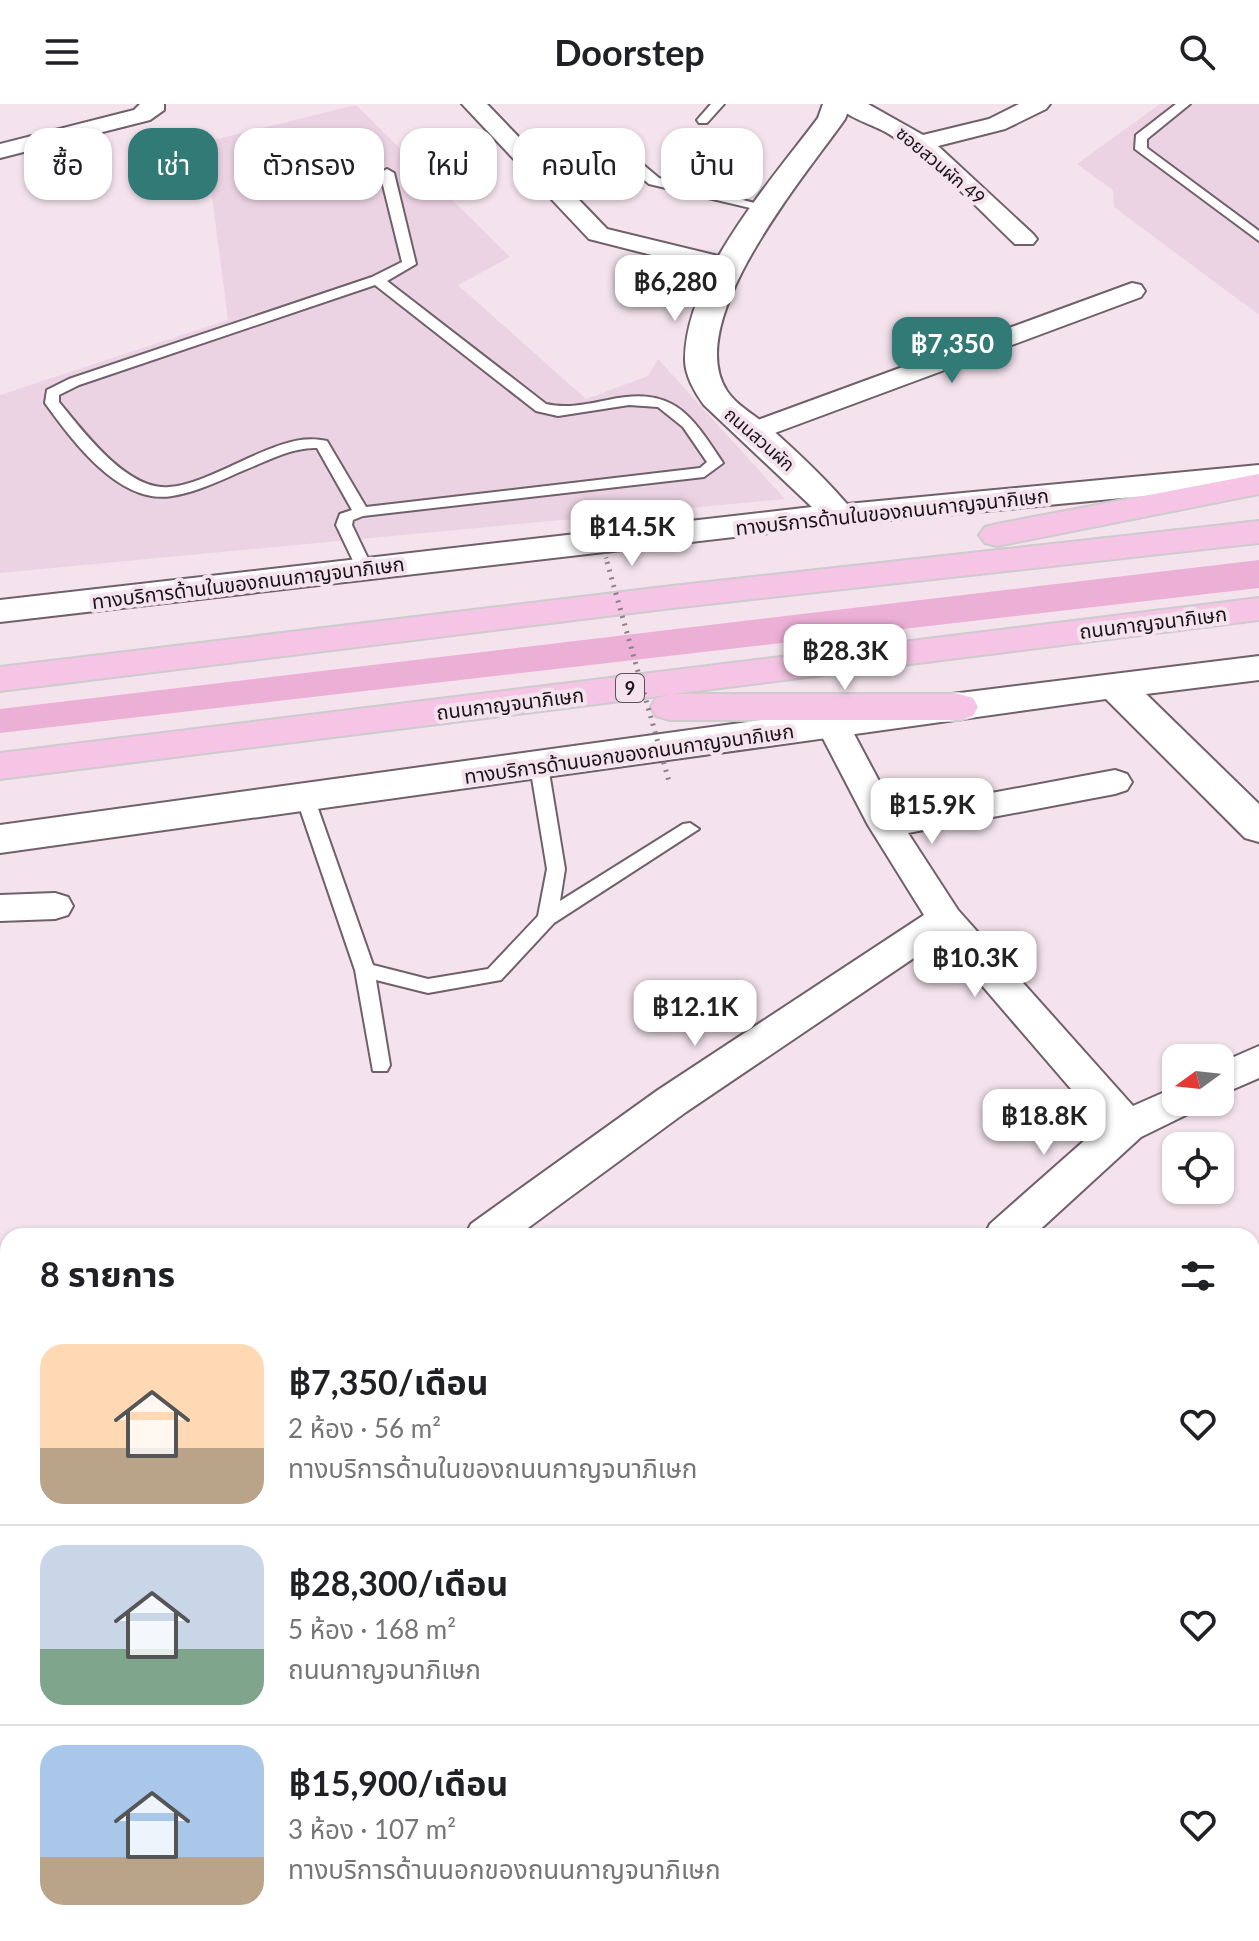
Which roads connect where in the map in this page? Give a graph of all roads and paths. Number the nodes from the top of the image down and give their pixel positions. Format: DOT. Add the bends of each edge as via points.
graph roads {
  1 [pos="106,104"];
  2 [pos="131,104"];
  3 [pos="152,104"];
  4 [pos="474,104"];
  5 [pos="718,104"];
  6 [pos="837,104"];
  7 [pos="848,104"];
  8 [pos="1038,104"];
  9 [pos="1184,104"];
  10 [pos="703,120"];
  11 [pos="920,143"];
  12 [pos="0,151"];
  13 [pos="387,173"];
  14 [pos="645,173"];
  15 [pos="767,208"];
  16 [pos="1259,237"];
  17 [pos="1024,239"];
  18 [pos="730,267"];
  19 [pos="377,280"];
  20 [pos="1132,291"];
  21 [pos="754,431"];
  22 [pos="1259,475"];
  23 [pos="1259,484"];
  24 [pos="361,512"];
  25 [pos="838,515"];
  26 [pos="595,519"];
  27 [pos="1259,532"];
  28 [pos="365,569"];
  29 [pos="672,597"];
  30 [pos="1259,609"];
  31 [pos="0,611"];
  32 [pos="1259,668"];
  33 [pos="0,679"];
  34 [pos="1114,685"];
  35 [pos="481,707"];
  36 [pos="959,707"];
  37 [pos="833,725"];
  38 [pos="1,766"];
  39 [pos="539,766"];
  40 [pos="1115,782"];
  41 [pos="670,785"];
  42 [pos="306,800"];
  43 [pos="885,825"];
  44 [pos="1259,828"];
  45 [pos="690,829"];
  46 [pos="0,839"];
  47 [pos="55,906"];
  48 [pos="0,908"];
  49 [pos="547,918"];
  50 [pos="945,919"];
  51 [pos="365,970"];
  52 [pos="1259,1061"];
  53 [pos="380,1065"];
  54 [pos="1234,1073"];
  55 [pos="1162,1109"];
  56 [pos="1127,1126"];
  57 [pos="497,1228"];
  58 [pos="1014,1228"];
  1 -- 2 [label="street"];
  3 -- 12 [label="street" via="152,110 142,115"];
  4 -- 18 [label="street" via="598,234"];
  5 -- 10 [label="lane"];
  6 -- 15 [label="main road, ถนนสวนผัก"];
  7 -- 11 [label="street, ซอยสวนผัก 49" via="883,118"];
  8 -- 11 [label="street" via="997,124"];
  9 -- 16 [label="lane" via="1141,138 1141,149"];
  11 -- 17 [label="street, ซอยสวนผัก 49"];
  13 -- 19 [label="lane" via="409,264"];
  14 -- 15 [label="lane" via="654,181"];
  15 -- 18 [label="main road, ถนนสวนผัก"];
  18 -- 21 [label="main road, ถนนสวนผัก" via="703,325 701,368 722,406"];
  19 -- 24 [label="lane" via="52,393 52,403 101,461 146,489 170,492 314,443 322,444"];
  19 -- 24 [label="lane" via="541,408 569,414 644,398 665,403 715,463 704,472"];
  20 -- 21 [label="street"];
  21 -- 25 [label="main road, ถนนสวนผัก"];
  22 -- 25 [label="main road, ทางบริการด้านในของถนนกาญจนาภิเษก"];
  23 -- 29 [label="highway"];
  24 -- 28 [label="lane" via="346,517 344,525"];
  25 -- 28 [label="main road, ทางบริการด้านในของถนนกาญจนาภิเษก"];
  26 -- 41 [label="path, bridge"];
  27 -- 29 [label="highway"];
  28 -- 31 [label="main road, ทางบริการด้านในของถนนกาญจนาภิเษก"];
  29 -- 33 [label="highway"];
  30 -- 35 [label="highway, ถนนกาญจนาภิเษก / 9"];
  32 -- 34 [label="main road, ทางบริการด้านนอกของถนนกาญจนาภิเษก"];
  34 -- 36 [label="main road, ทางบริการด้านนอกของถนนกาญจนาภิเษก"];
  34 -- 44 [label="main road"];
  35 -- 36 [label="highway"];
  35 -- 38 [label="highway, ถนนกาญจนาภิเษก / 9"];
  36 -- 37 [label="main road, ทางบริการด้านนอกของถนนกาญจนาภิเษก"];
  37 -- 39 [label="main road, ทางบริการด้านนอกของถนนกาญจนาภิเษก"];
  37 -- 43 [label="street"];
  39 -- 42 [label="main road, ทางบริการด้านนอกของถนนกาญจนาภิเษก"];
  39 -- 49 [label="lane" via="556,869"];
  40 -- 43 [label="street"];
  42 -- 46 [label="main road, ทางบริการด้านนอกของถนนกาญจนาภิเษก"];
  42 -- 51 [label="lane"];
  43 -- 50 [label="street"];
  45 -- 49 [label="lane"];
  47 -- 48 [label="street"];
  49 -- 51 [label="lane" via="494,975 428,986"];
  50 -- 56 [label="street"];
  50 -- 57 [label="street" via="672,1101"];
  51 -- 53 [label="lane"];
  52 -- 54 [label="street"];
  55 -- 56 [label="street"];
  56 -- 58 [label="street"];
}
